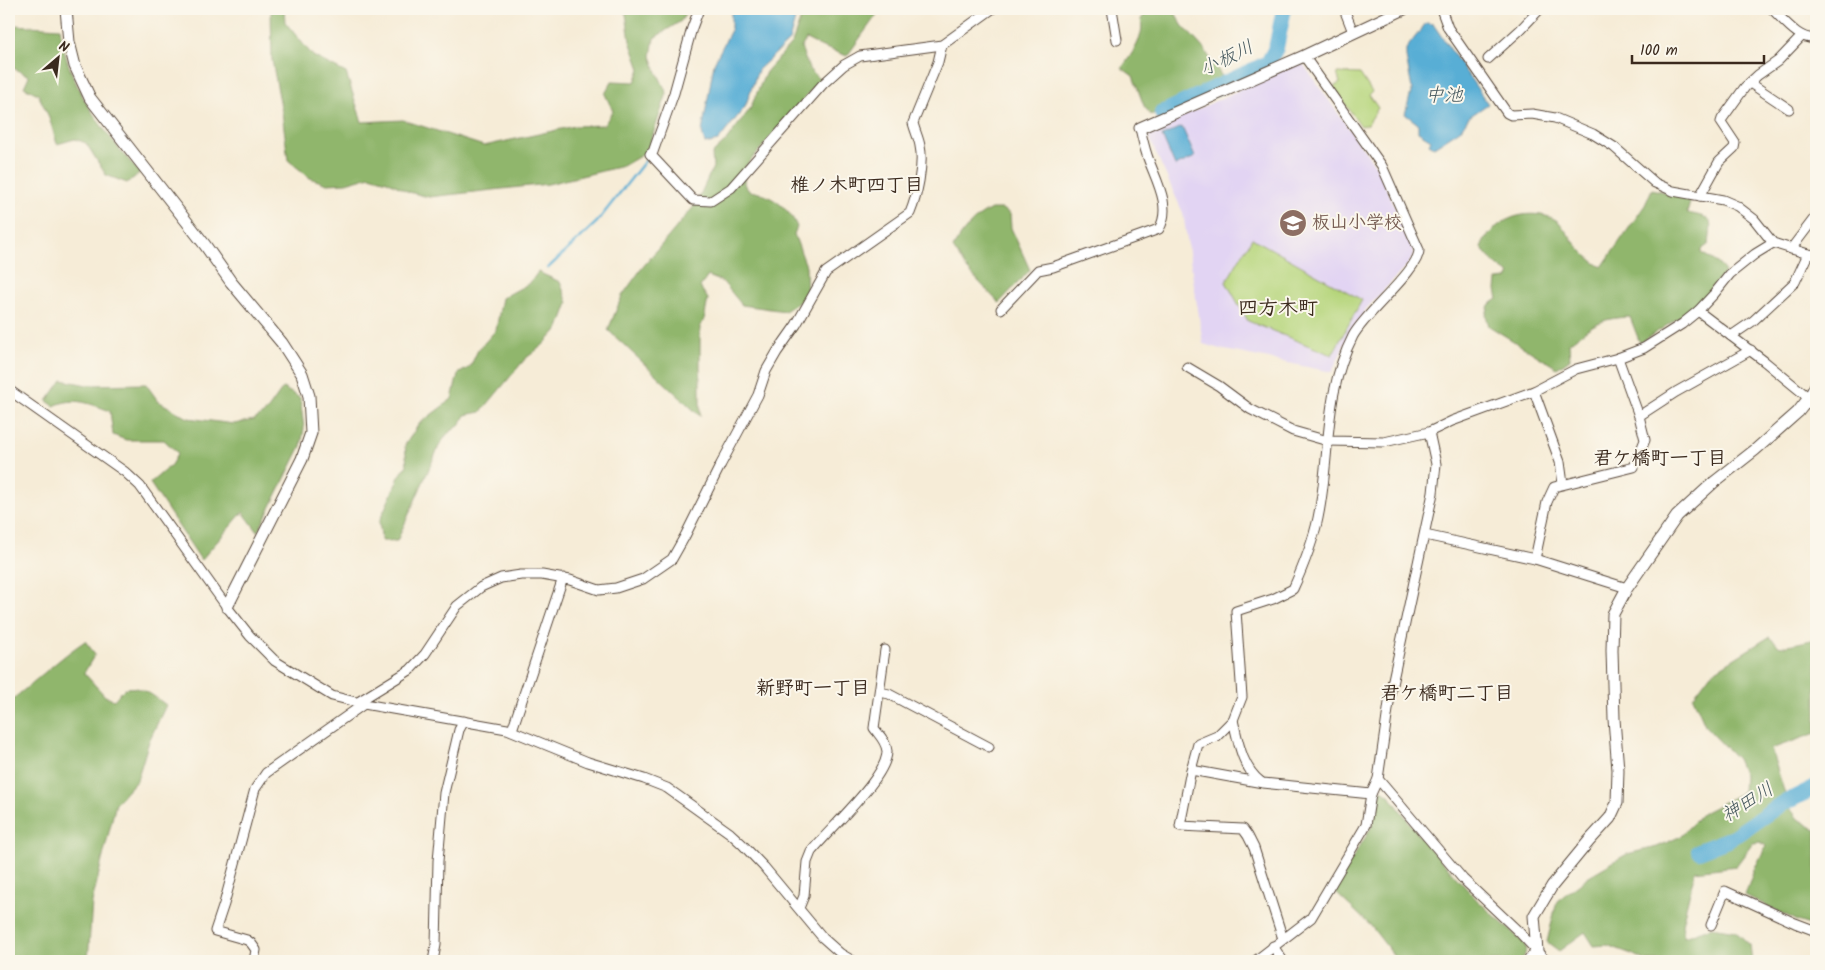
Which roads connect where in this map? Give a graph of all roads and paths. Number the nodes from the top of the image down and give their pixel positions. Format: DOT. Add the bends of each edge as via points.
graph roads {
  1 [pos="66,9"];
  2 [pos="699,9"];
  3 [pos="992,9"];
  4 [pos="1112,9"];
  5 [pos="1344,9"];
  6 [pos="1404,9"];
  7 [pos="1441,9"];
  8 [pos="1540,9"];
  9 [pos="1772,9"];
  10 [pos="1353,32"];
  11 [pos="1802,36"];
  12 [pos="1816,38"];
  13 [pos="1117,40"];
  14 [pos="942,45"];
  15 [pos="1304,56"];
  16 [pos="1488,59"];
  17 [pos="1750,83"];
  18 [pos="1789,109"];
  19 [pos="1140,128"];
  20 [pos="1700,196"];
  21 [pos="1816,216"];
  22 [pos="1773,243"];
  23 [pos="1791,249"];
  24 [pos="1812,255"];
  25 [pos="1001,309"];
  26 [pos="1698,311"];
  27 [pos="1732,336"];
  28 [pos="1751,350"];
  29 [pos="1618,358"];
  30 [pos="1187,367"];
  31 [pos="1816,385"];
  32 [pos="9,390"];
  33 [pos="1534,391"];
  34 [pos="1809,398"];
  35 [pos="1639,416"];
  36 [pos="1429,432"];
  37 [pos="1328,441"];
  38 [pos="1563,484"];
  39 [pos="1425,535"];
  40 [pos="1534,559"];
  41 [pos="563,578"];
  42 [pos="1627,588"];
  43 [pos="226,607"];
  44 [pos="885,650"];
  45 [pos="880,692"];
  46 [pos="361,703"];
  47 [pos="1233,720"];
  48 [pos="464,721"];
  49 [pos="512,730"];
  50 [pos="989,747"];
  51 [pos="1191,770"];
  52 [pos="1378,779"];
  53 [pos="1263,783"];
  54 [pos="1371,794"];
  55 [pos="799,908"];
  56 [pos="1711,925"];
  57 [pos="1816,930"];
  58 [pos="1283,939"];
  59 [pos="1273,946"];
  60 [pos="1537,951"];
  61 [pos="254,961"];
  62 [pos="433,961"];
  63 [pos="853,961"];
  64 [pos="1255,961"];
  65 [pos="1283,961"];
  66 [pos="1529,961"];
  67 [pos="1546,961"];
  1 -- 43 [label="street" via="75,66 90,98 231,282 282,343 302,374 309,396 311,433 302,459"];
  2 -- 14 [label="street" via="674,93 650,154 693,200 711,201 731,188 823,84 860,56"];
  3 -- 14 [label="street"];
  4 -- 13 [label="street"];
  5 -- 10 [label="street"];
  6 -- 10 [label="street"];
  7 -- 20 [label="street" via="1448,28 1507,113 1555,118 1575,126 1614,146 1655,183 1673,191"];
  8 -- 16 [label="street"];
  9 -- 11 [label="street"];
  10 -- 15 [label="street"];
  11 -- 12 [label="street"];
  11 -- 17 [label="street"];
  14 -- 41 [label="street" via="913,123 921,160 910,213 826,272 766,371 758,395 672,559 643,579 616,588 599,590"];
  15 -- 19 [label="street"];
  15 -- 37 [label="street" via="1382,166 1420,250 1412,268 1372,311 1354,336 1336,378"];
  17 -- 18 [label="street"];
  17 -- 20 [label="street" via="1721,122 1735,143 1734,148 1719,162"];
  19 -- 25 [label="street" via="1160,188 1164,221 1159,229 1038,270"];
  20 -- 22 [label="street" via="1737,206 1754,219"];
  21 -- 23 [label="street"];
  22 -- 23 [label="street"];
  22 -- 26 [label="street" via="1730,274"];
  23 -- 24 [label="street"];
  24 -- 27 [label="street" via="1795,282"];
  26 -- 27 [label="street"];
  26 -- 29 [label="street" via="1644,348"];
  27 -- 28 [label="street"];
  28 -- 34 [label="street"];
  28 -- 35 [label="street"];
  29 -- 33 [label="street" via="1576,369"];
  29 -- 35 [label="street"];
  30 -- 37 [label="street" via="1250,410 1293,431"];
  31 -- 34 [label="street"];
  32 -- 43 [label="street" via="140,486"];
  33 -- 36 [label="street"];
  33 -- 38 [label="street" via="1560,462"];
  34 -- 42 [label="street" via="1798,412 1677,516"];
  35 -- 38 [label="street" via="1645,440 1634,466"];
  36 -- 37 [label="street" via="1384,442"];
  36 -- 39 [label="street" via="1436,464"];
  37 -- 47 [label="street" via="1318,519 1293,589 1236,611 1242,697"];
  38 -- 40 [label="street" via="1554,486 1547,502"];
  39 -- 40 [label="street"];
  39 -- 52 [label="street" via="1391,689"];
  40 -- 42 [label="street"];
  41 -- 46 [label="street" via="521,574 481,587 457,606 425,654 410,670"];
  41 -- 49 [label="street"];
  42 -- 60 [label="street" via="1613,614 1612,626 1617,803 1610,818 1552,886 1534,916"];
  43 -- 46 [label="street" via="275,660 332,696"];
  44 -- 45 [label="street"];
  45 -- 50 [label="street"];
  45 -- 55 [label="street" via="874,728 887,749 884,763 861,796 811,852"];
  46 -- 48 [label="street"];
  46 -- 61 [label="street" via="266,773 255,789 215,931 251,943 256,950"];
  47 -- 51 [label="street" via="1217,736 1198,744"];
  47 -- 53 [label="street" via="1240,749 1252,775"];
  48 -- 49 [label="street"];
  48 -- 62 [label="street" via="458,730 444,793"];
  49 -- 55 [label="street" via="588,762 667,788 736,839"];
  51 -- 53 [label="street"];
  51 -- 58 [label="street" via="1180,826 1243,829 1254,848"];
  52 -- 54 [label="street"];
  52 -- 60 [label="street" via="1463,879"];
  53 -- 54 [label="street"];
  54 -- 58 [label="street" via="1366,825 1311,918"];
  55 -- 63 [label="street" via="823,938"];
  56 -- 57 [label="street" via="1725,891"];
  58 -- 59 [label="street"];
  59 -- 64 [label="street"];
  59 -- 65 [label="street"];
  60 -- 66 [label="street"];
  60 -- 67 [label="street"];
}
